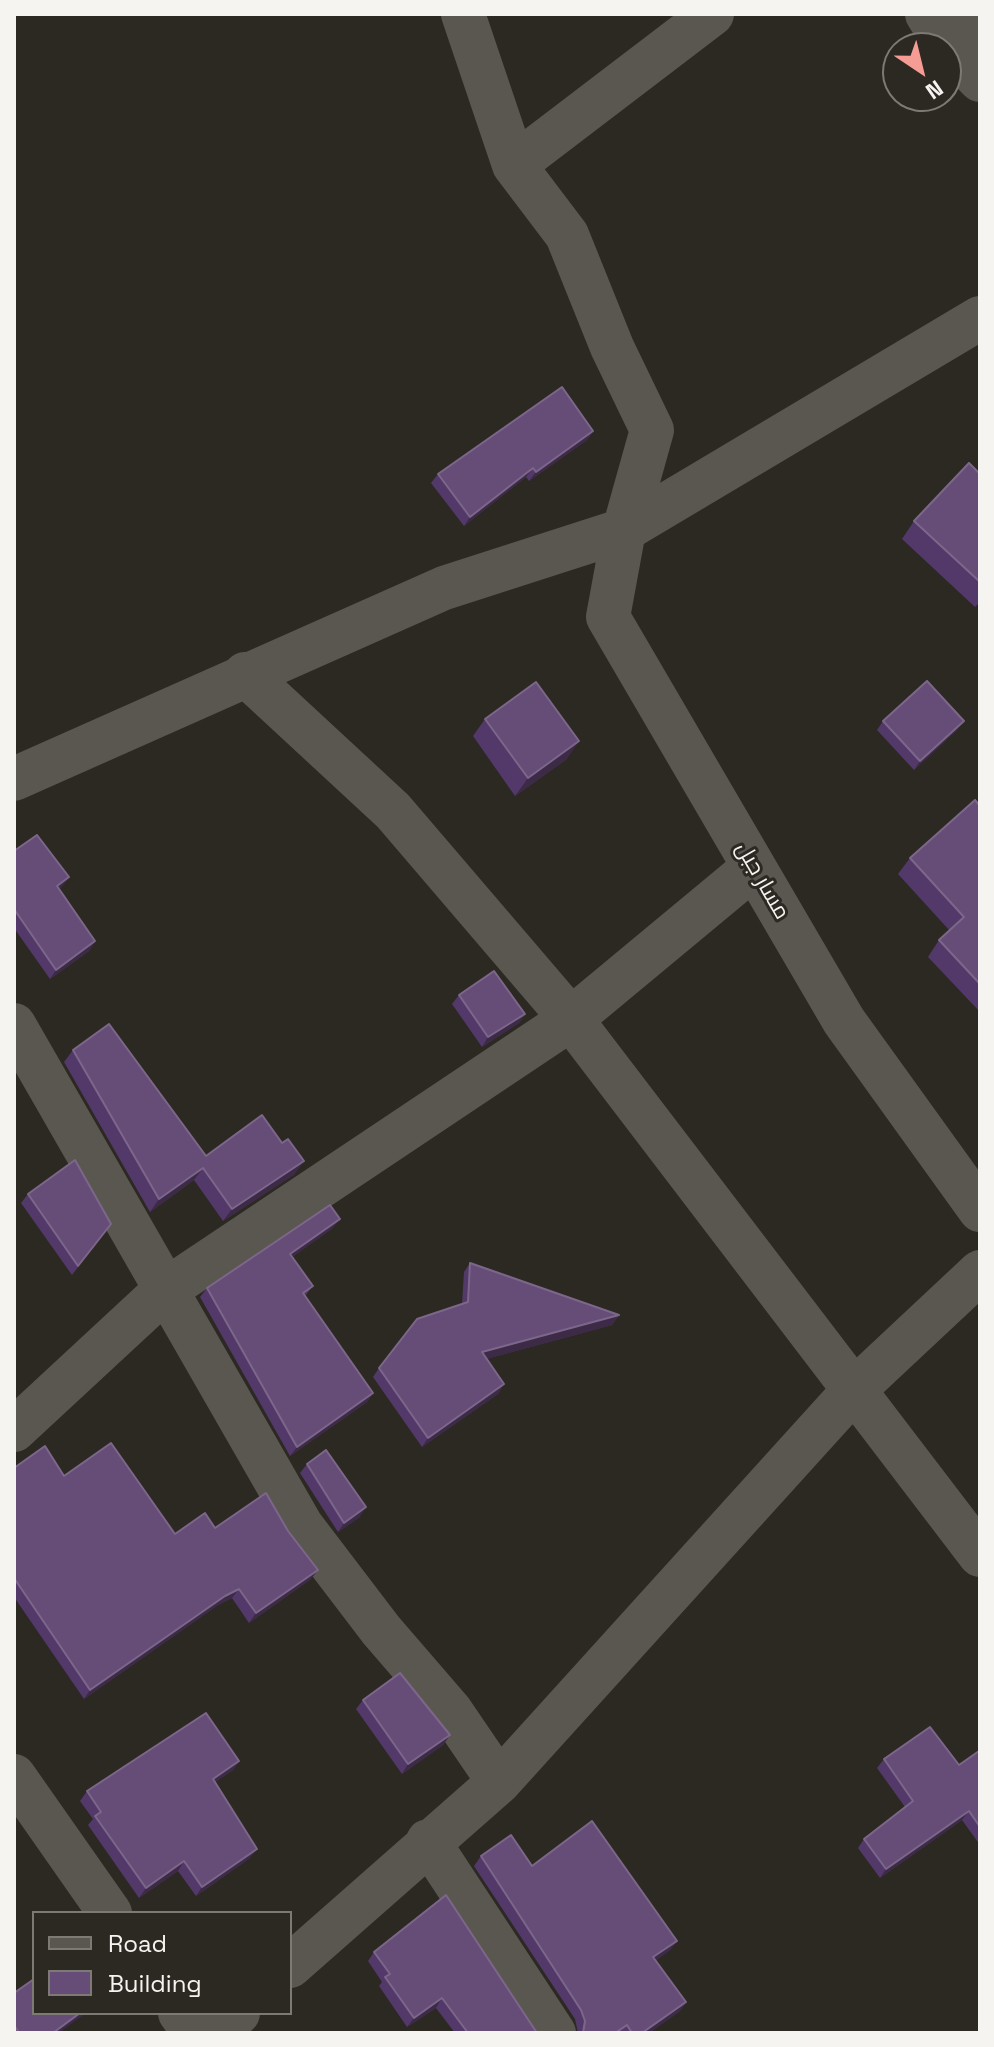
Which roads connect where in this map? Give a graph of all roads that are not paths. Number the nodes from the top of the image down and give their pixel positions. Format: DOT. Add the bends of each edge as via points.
graph roads {
  1 [pos="463,14"];
  2 [pos="712,14"];
  3 [pos="980,19"];
  4 [pos="936,30"];
  5 [pos="980,80"];
  6 [pos="514,165"];
  7 [pos="980,318"];
  8 [pos="624,530"];
  9 [pos="245,674"];
  10 [pos="14,779"];
  11 [pos="754,867"];
  12 [pos="571,1019"];
  13 [pos="14,1025"];
  14 [pos="980,1210"];
  15 [pos="980,1272"];
  16 [pos="164,1291"];
  17 [pos="854,1390"];
  18 [pos="14,1430"];
  19 [pos="980,1555"];
  20 [pos="14,1776"];
  21 [pos="499,1782"];
  22 [pos="428,1841"];
  23 [pos="109,1911"];
  24 [pos="292,1964"];
  25 [pos="181,2015"];
  26 [pos="236,2015"];
  27 [pos="194,2033"];
  28 [pos="216,2033"];
  29 [pos="554,2033"];
  1 -- 6 [label="street, مسار جبل"];
  2 -- 6 [label="street"];
  3 -- 4 [label="street"];
  4 -- 5 [label="street"];
  6 -- 8 [label="street, مسار جبل" via="567,235 652,430"];
  7 -- 8 [label="street"];
  8 -- 9 [label="street" via="444,588"];
  8 -- 11 [label="street, مسار جبل" via="608,617"];
  9 -- 10 [label="street"];
  9 -- 12 [label="street" via="393,811"];
  11 -- 12 [label="street"];
  11 -- 14 [label="street, مسار جبل" via="844,1021"];
  12 -- 16 [label="street"];
  12 -- 17 [label="street"];
  13 -- 16 [label="street"];
  15 -- 17 [label="street"];
  16 -- 18 [label="street"];
  16 -- 21 [label="street" via="301,1525 450,1710"];
  17 -- 19 [label="street"];
  17 -- 21 [label="street"];
  20 -- 23 [label="street"];
  21 -- 22 [label="street"];
  22 -- 24 [label="street"];
  22 -- 29 [label="street"];
  25 -- 27 [label="street"];
  26 -- 28 [label="street"];
}
